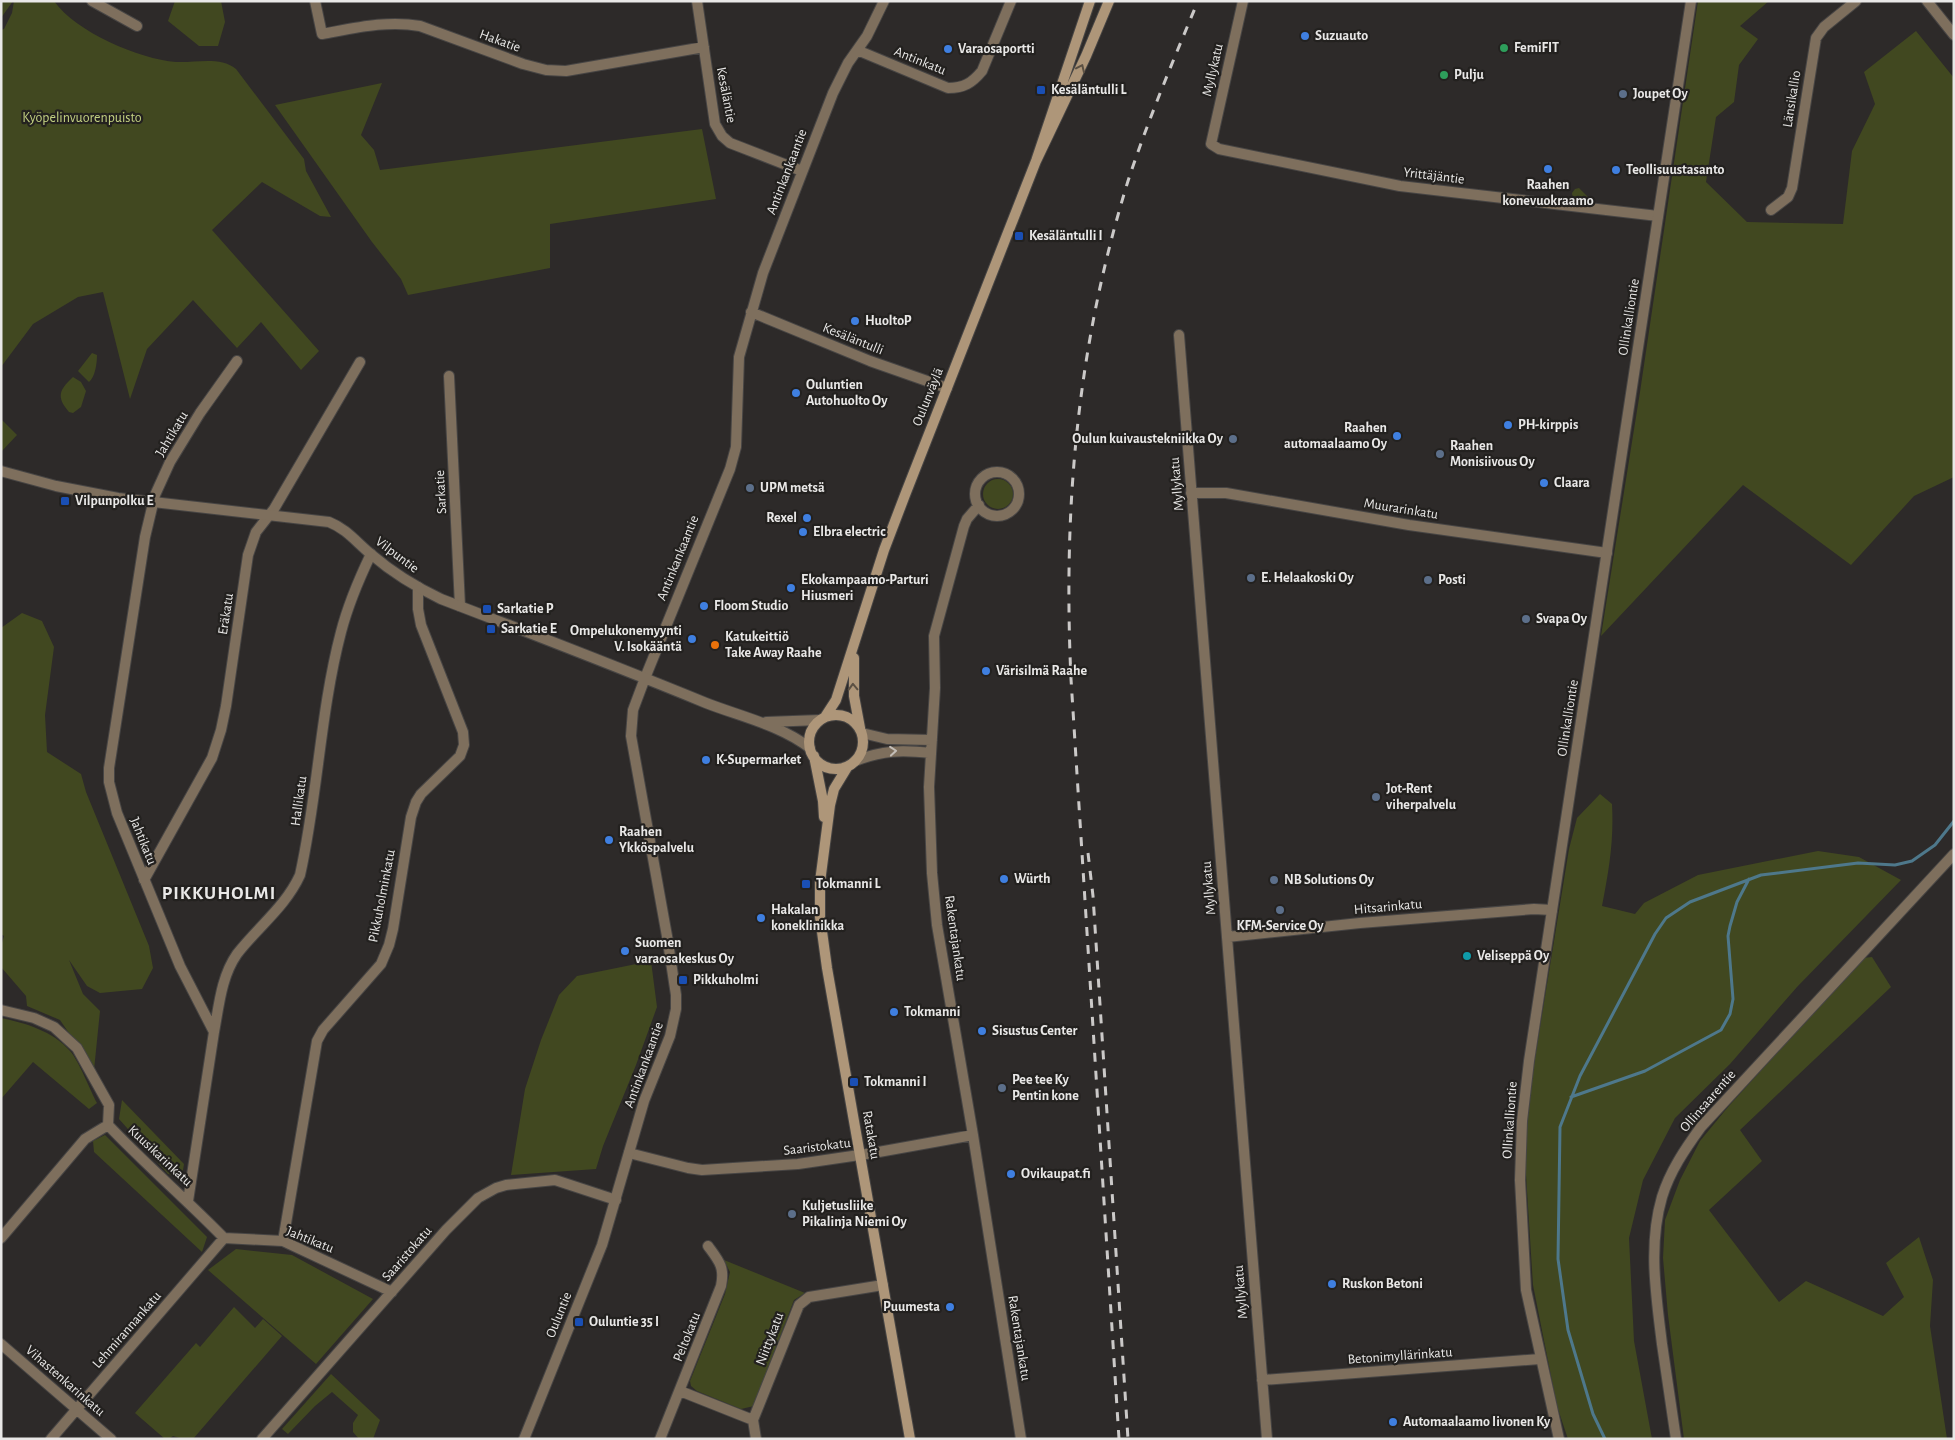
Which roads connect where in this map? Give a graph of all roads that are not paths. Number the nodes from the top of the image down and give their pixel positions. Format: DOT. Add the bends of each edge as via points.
graph roads {
  1 [pos="92,1"];
  2 [pos="315,1"];
  3 [pos="697,1"];
  4 [pos="884,1"];
  5 [pos="1011,1"];
  6 [pos="1090,1"];
  7 [pos="1109,1"];
  8 [pos="1243,1"];
  9 [pos="1691,1"];
  10 [pos="1856,1"];
  11 [pos="1928,1"];
  12 [pos="137,26"];
  13 [pos="1954,35"];
  14 [pos="704,47"];
  15 [pos="857,50"];
  16 [pos="1044,143"];
  17 [pos="1211,144"];
  18 [pos="802,171"];
  19 [pos="1771,210"];
  20 [pos="1658,216"];
  21 [pos="750,312"];
  22 [pos="1179,335"];
  23 [pos="237,361"];
  24 [pos="360,362"];
  25 [pos="449,376"];
  26 [pos="947,388"];
  27 [pos="1,471"];
  28 [pos="1191,493"];
  29 [pos="153,503"];
  30 [pos="979,505"];
  31 [pos="268,516"];
  32 [pos="1607,553"];
  33 [pos="370,554"];
  34 [pos="418,588"];
  35 [pos="460,606"];
  36 [pos="854,645"];
  37 [pos="645,678"];
  38 [pos="822,718"];
  39 [pos="762,722"];
  40 [pos="861,731"];
  41 [pos="932,740"];
  42 [pos="812,752"];
  43 [pos="931,753"];
  44 [pos="852,764"];
  45 [pos="825,835"];
  46 [pos="1954,854"];
  47 [pos="144,880"];
  48 [pos="1552,910"];
  49 [pos="1227,937"];
  50 [pos="1,1010"];
  51 [pos="214,1032"];
  52 [pos="108,1125"];
  53 [pos="973,1135"];
  54 [pos="629,1153"];
  55 [pos="860,1155"];
  56 [pos="616,1200"];
  57 [pos="188,1201"];
  58 [pos="1,1238"];
  59 [pos="224,1238"];
  60 [pos="283,1241"];
  61 [pos="708,1246"];
  62 [pos="883,1284"];
  63 [pos="392,1292"];
  64 [pos="1,1344"];
  65 [pos="1540,1359"];
  66 [pos="1262,1380"];
  67 [pos="680,1391"];
  68 [pos="76,1409"];
  69 [pos="753,1420"];
  70 [pos="51,1439"];
  71 [pos="111,1439"];
  72 [pos="262,1439"];
  73 [pos="524,1439"];
  74 [pos="660,1439"];
  75 [pos="756,1439"];
  76 [pos="910,1439"];
  77 [pos="1021,1439"];
  78 [pos="1267,1439"];
  79 [pos="1559,1439"];
  80 [pos="1676,1439"];
  1 -- 12 [label="street"];
  2 -- 14 [label="street, Hakatie" via="322,34 382,24 412,25 546,70 566,71"];
  3 -- 14 [label="street, Kesäläntie"];
  4 -- 15 [label="street, Antinkankaantie"];
  5 -- 15 [label="street, Antinkatu" via="982,71 960,88 948,88"];
  6 -- 16 [label="main road, Oulunväylä"];
  16 -- 7 [label="main road, Oulunväylä, one-way"];
  8 -- 17 [label="street, Myllykatu"];
  9 -- 20 [label="street, Ollinkalliontie"];
  10 -- 19 [label="street, Länsikallio" via="1824,27 1816,38 1792,188 1788,196"];
  11 -- 13 [label="street"];
  14 -- 18 [label="street, Kesäläntie" via="715,124 722,136"];
  15 -- 18 [label="street, Antinkankaantie" via="836,85"];
  16 -- 26 [label="main road, Oulunväylä"];
  17 -- 20 [label="street, Yrittäjäntie" via="1227,151 1400,186"];
  18 -- 21 [label="street, Antinkankaantie"];
  20 -- 32 [label="street, Ollinkalliontie"];
  21 -- 26 [label="street, Kesäläntulli" via="870,361"];
  21 -- 37 [label="street, Antinkankaantie" via="739,357 736,447 730,469"];
  22 -- 28 [label="street, Myllykatu"];
  23 -- 29 [label="street, Jahtikatu" via="170,462"];
  24 -- 31 [label="street, Eräkatu"];
  25 -- 35 [label="street, Sarkatie"];
  26 -- 36 [label="main road, Oulunväylä" via="884,550"];
  27 -- 29 [label="street, Vilpuntie" via="82,492"];
  28 -- 32 [label="street, Muurarinkatu" via="1226,493"];
  28 -- 49 [label="street, Myllykatu"];
  29 -- 31 [label="street, Vilpuntie"];
  29 -- 47 [label="street, Jahtikatu" via="108,782"];
  30 -- 30 [label="street" via="976,488 984,476 997,472 1015,481 1018,501 1008,512 994,515"];
  30 -- 41 [label="street, Rakentajankatu" via="964,526 934,636 936,673"];
  31 -- 33 [label="street, Vilpuntie" via="340,526"];
  31 -- 47 [label="street, Eräkatu" via="256,532 248,555 226,706 212,758"];
  32 -- 48 [label="street, Ollinkalliontie"];
  33 -- 34 [label="street, Vilpuntie"];
  33 -- 51 [label="street, Hallikatu" via="340,633 300,875 293,890 230,967 223,982"];
  34 -- 35 [label="street, Vilpuntie"];
  34 -- 60 [label="street, Pikkuholminkatu" via="421,625 463,732 464,745 460,756 421,794 410,816 393,929 381,964 317,1041"];
  35 -- 37 [label="street, Vilpuntie"];
  36 -- 38 [label="main road, Oulunväylä" via="836,700"];
  40 -- 36 [label="main road, Oulunväylä, one-way" via="854,696"];
  37 -- 39 [label="street, Vilpuntie"];
  37 -- 54 [label="street, Antinkankaantie" via="633,710 631,736 675,985 676,1009 670,1036 644,1101"];
  38 -- 39 [label="street, Vilpuntie"];
  38 -- 40 [label="main road" via="849,717"];
  38 -- 42 [label="main road" via="810,736"];
  39 -- 42 [label="street, Vilpuntie" via="794,736"];
  40 -- 41 [label="street" via="887,739"];
  40 -- 44 [label="main road" via="863,748"];
  41 -- 43 [label="street, Rakentajankatu"];
  42 -- 44 [label="main road" via="833,769"];
  42 -- 45 [label="main road, Ratakatu" via="823,801"];
  44 -- 43 [label="street, one-way" via="881,752"];
  43 -- 53 [label="street, Rakentajankatu" via="929,820 937,925"];
  44 -- 45 [label="main road, Ratakatu" via="834,790"];
  45 -- 55 [label="main road, Ratakatu" via="820,882 822,936"];
  46 -- 80 [label="street, Ollinsaarentie" via="1701,1127 1671,1174 1656,1220 1654,1261"];
  47 -- 51 [label="street, Jahtikatu" via="180,966"];
  48 -- 49 [label="street, Hitsarinkatu" via="1447,916"];
  48 -- 65 [label="street, Ollinkalliontie" via="1528,1061 1520,1180 1526,1290"];
  49 -- 66 [label="street, Myllykatu"];
  50 -- 52 [label="street, Kuusikarinkatu" via="54,1027 77,1048 109,1104"];
  51 -- 57 [label="street"];
  52 -- 57 [label="street, Kuusikarinkatu"];
  52 -- 58 [label="street" via="85,1139"];
  53 -- 55 [label="street, Saaristokatu"];
  53 -- 77 [label="street, Rakentajankatu"];
  54 -- 55 [label="street, Saaristokatu" via="702,1170 798,1164"];
  54 -- 56 [label="street, Antinkankaantie"];
  55 -- 62 [label="main road, Ratakatu"];
  56 -- 63 [label="street, Saaristokatu" via="554,1180 496,1188 466,1209"];
  56 -- 73 [label="street, Ouluntie" via="602,1244"];
  57 -- 59 [label="street"];
  59 -- 60 [label="street, Jahtikatu"];
  59 -- 68 [label="street, Lehmirannankatu"];
  60 -- 63 [label="street, Jahtikatu"];
  61 -- 67 [label="street, Peltokatu" via="722,1267 721,1286"];
  62 -- 69 [label="street, Niittykatu" via="809,1297 799,1304"];
  62 -- 76 [label="main road, Ratakatu"];
  63 -- 72 [label="street, Saaristokatu"];
  64 -- 68 [label="street, Vihastenkarinkatu"];
  65 -- 66 [label="street, Betonimyllärinkatu"];
  65 -- 79 [label="street, Ollinkalliontie"];
  66 -- 78 [label="street, Myllykatu"];
  67 -- 69 [label="street"];
  67 -- 74 [label="street, Peltokatu"];
  68 -- 70 [label="street, Lehmirannankatu"];
  68 -- 71 [label="street, Vihastenkarinkatu"];
  69 -- 75 [label="street"];
}
